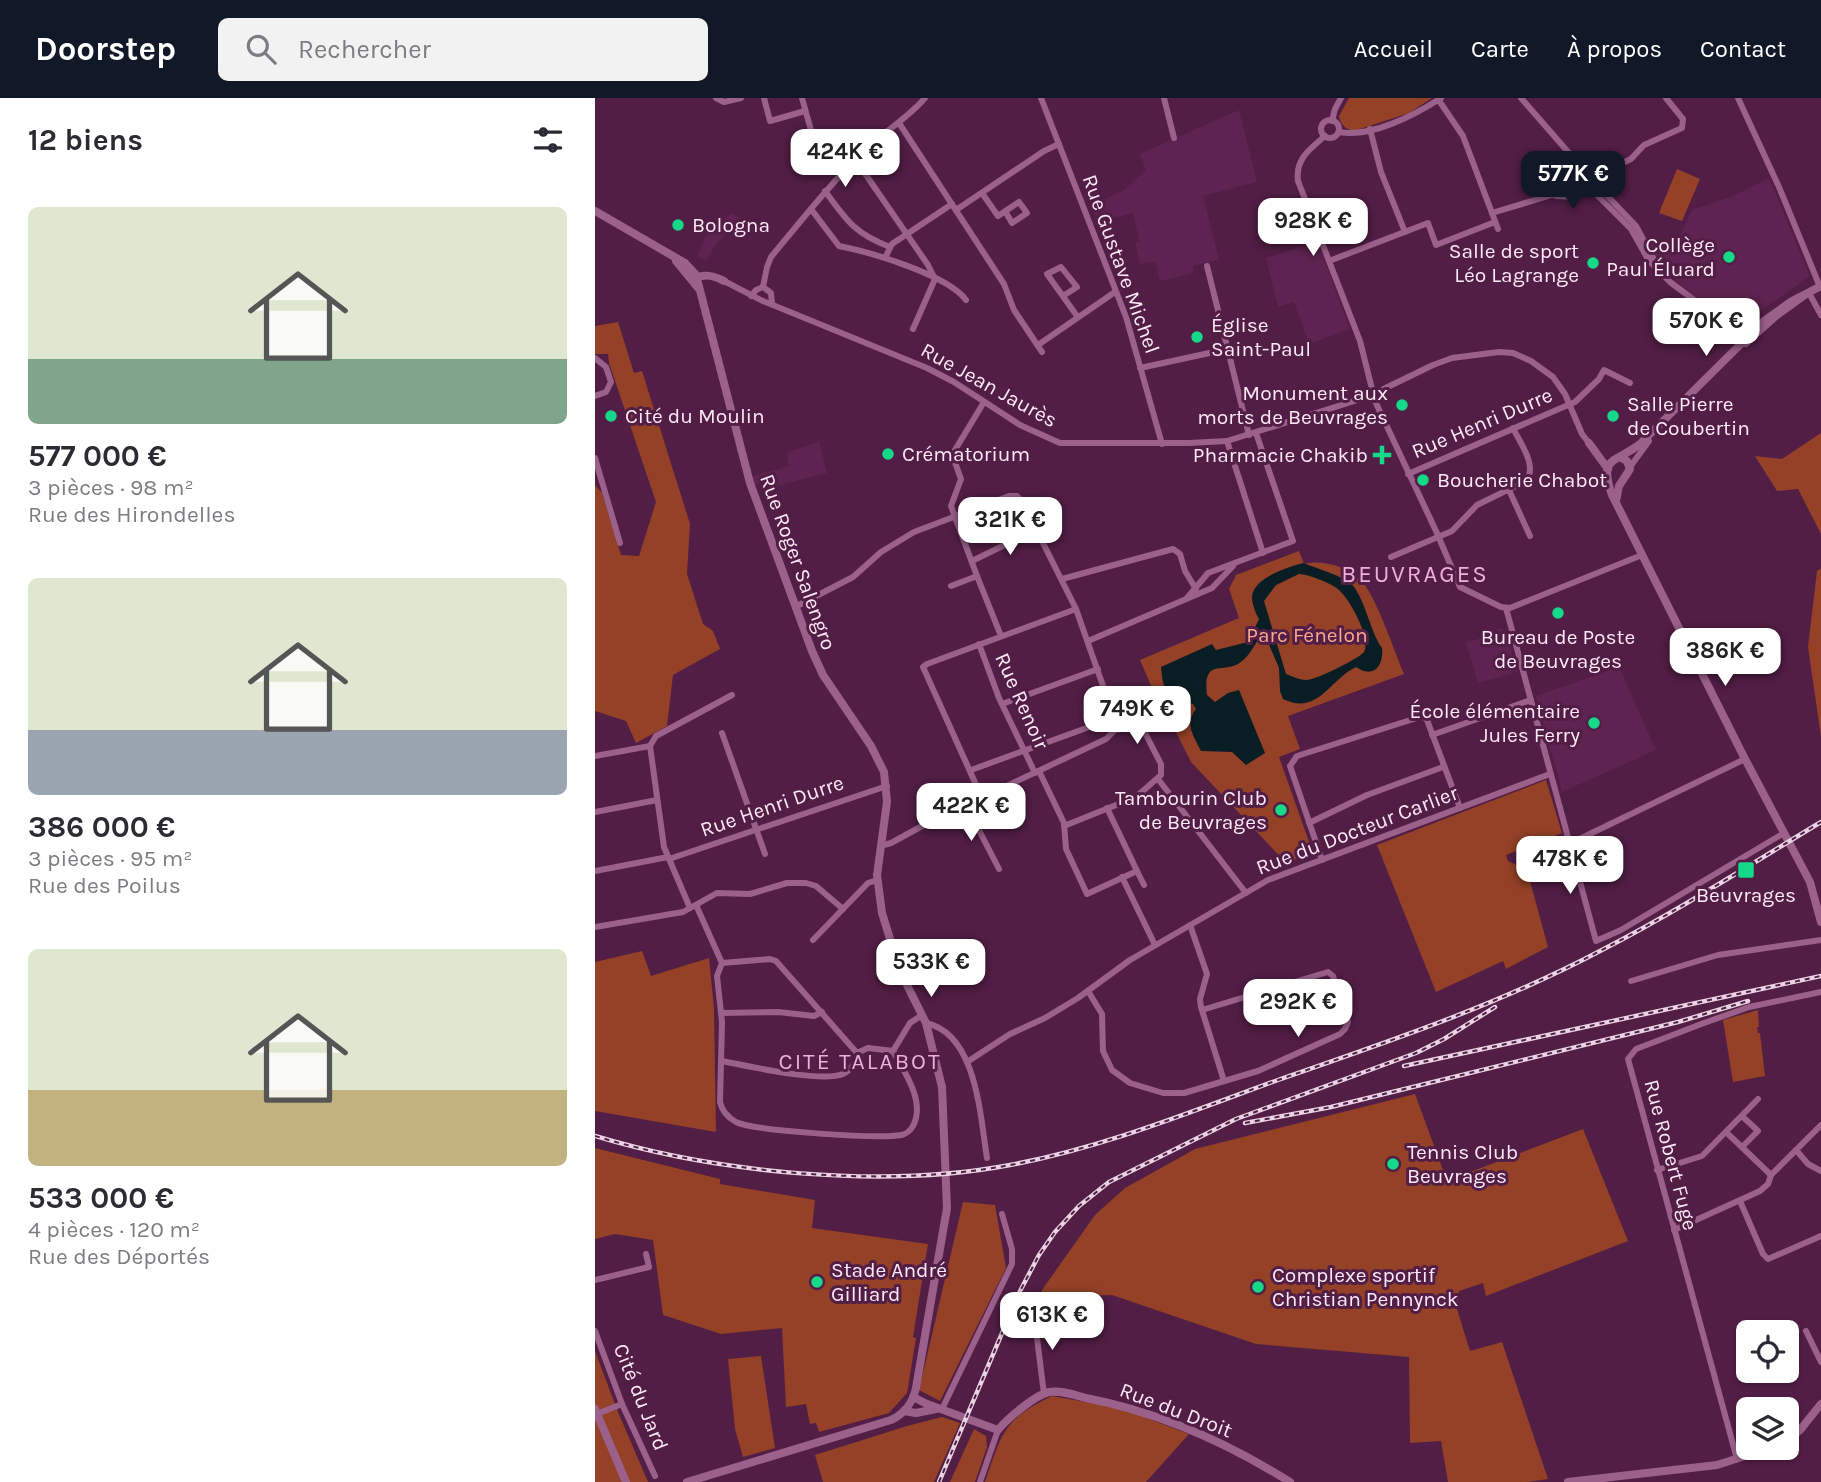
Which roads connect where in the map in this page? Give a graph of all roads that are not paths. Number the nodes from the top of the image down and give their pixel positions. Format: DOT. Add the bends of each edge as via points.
graph roads {
  1 [pos="741,98"];
  2 [pos="764,98"];
  3 [pos="802,98"];
  4 [pos="925,98"];
  5 [pos="1041,98"];
  6 [pos="1164,98"];
  7 [pos="1341,98"];
  8 [pos="1521,98"];
  9 [pos="1666,98"];
  10 [pos="1738,98"];
  11 [pos="1439,99"];
  12 [pos="719,100"];
  13 [pos="805,111"];
  14 [pos="1332,121"];
  15 [pos="899,123"];
  16 [pos="1370,129"];
  17 [pos="1339,132"];
  18 [pos="1325,136"];
  19 [pos="1174,138"];
  20 [pos="1059,144"];
  21 [pos="1569,153"];
  22 [pos="855,159"];
  23 [pos="846,169"];
  24 [pos="1594,178"];
  25 [pos="1579,180"];
  26 [pos="1587,190"];
  27 [pos="825,191"];
  28 [pos="982,193"];
  29 [pos="1551,197"];
  30 [pos="954,207"];
  31 [pos="811,209"];
  32 [pos="595,211"];
  33 [pos="1005,211"];
  34 [pos="1492,213"];
  35 [pos="1405,232"];
  36 [pos="907,234"];
  37 [pos="890,247"];
  38 [pos="885,258"];
  39 [pos="1329,261"];
  40 [pos="1207,266"];
  41 [pos="1662,275"];
  42 [pos="935,279"];
  43 [pos="724,281"];
  44 [pos="696,284"];
  45 [pos="1820,286"];
  46 [pos="763,287"];
  47 [pos="1115,292"];
  48 [pos="1809,293"];
  49 [pos="751,296"];
  50 [pos="1063,296"];
  51 [pos="966,300"];
  52 [pos="772,304"];
  53 [pos="1821,315"];
  54 [pos="1077,316"];
  55 [pos="913,329"];
  56 [pos="1748,340"];
  57 [pos="1228,349"];
  58 [pos="595,358"];
  59 [pos="1140,368"];
  60 [pos="1630,383"];
  61 [pos="1373,395"];
  62 [pos="595,396"];
  63 [pos="984,402"];
  64 [pos="1684,402"];
  65 [pos="1570,404"];
  66 [pos="1513,428"];
  67 [pos="1252,434"];
  68 [pos="1227,441"];
  69 [pos="1162,443"];
  70 [pos="1589,443"];
  71 [pos="1618,457"];
  72 [pos="595,458"];
  73 [pos="1630,467"];
  74 [pos="1608,470"];
  75 [pos="1408,474"];
  76 [pos="1624,477"];
  77 [pos="1509,490"];
  78 [pos="1616,501"];
  79 [pos="955,517"];
  80 [pos="1037,529"];
  81 [pos="1530,536"];
  82 [pos="1439,537"];
  83 [pos="620,543"];
  84 [pos="1263,553"];
  85 [pos="1642,555"];
  86 [pos="1391,557"];
  87 [pos="972,561"];
  88 [pos="1237,563"];
  89 [pos="977,576"];
  90 [pos="1062,579"];
  91 [pos="951,586"];
  92 [pos="1198,590"];
  93 [pos="795,607"];
  94 [pos="1076,608"];
  95 [pos="1506,608"];
  96 [pos="1001,636"];
  97 [pos="1088,641"];
  98 [pos="979,644"];
  99 [pos="1098,669"];
  100 [pos="732,695"];
  101 [pos="1531,700"];
  102 [pos="1002,704"];
  103 [pos="1114,718"];
  104 [pos="1115,730"];
  105 [pos="722,733"];
  106 [pos="1432,735"];
  107 [pos="650,746"];
  108 [pos="1024,750"];
  109 [pos="595,756"];
  110 [pos="1745,759"];
  111 [pos="1443,767"];
  112 [pos="971,770"];
  113 [pos="1037,772"];
  114 [pos="1550,774"];
  115 [pos="1158,779"];
  116 [pos="887,786"];
  117 [pos="982,797"];
  118 [pos="657,800"];
  119 [pos="967,805"];
  120 [pos="1107,808"];
  121 [pos="1460,808"];
  122 [pos="595,812"];
  123 [pos="1309,823"];
  124 [pos="1065,826"];
  125 [pos="756,830"];
  126 [pos="1784,833"];
  127 [pos="1569,844"];
  128 [pos="880,846"];
  129 [pos="765,854"];
  130 [pos="669,858"];
  131 [pos="1322,860"];
  132 [pos="999,869"];
  133 [pos="1137,870"];
  134 [pos="595,871"];
  135 [pos="1122,877"];
  136 [pos="877,880"];
  137 [pos="1144,885"];
  138 [pos="1246,893"];
  139 [pos="693,906"];
  140 [pos="842,909"];
  141 [pos="1821,922"];
  142 [pos="1190,925"];
  143 [pos="595,927"];
  144 [pos="813,940"];
  145 [pos="1821,940"];
  146 [pos="1154,945"];
  147 [pos="722,963"];
  148 [pos="1631,981"];
  149 [pos="1087,991"];
  150 [pos="1821,992"];
  151 [pos="1202,1010"];
  152 [pos="822,1012"];
  153 [pos="721,1013"];
  154 [pos="924,1019"];
  155 [pos="893,1051"];
  156 [pos="857,1053"];
  157 [pos="722,1061"];
  158 [pos="967,1062"];
  159 [pos="1224,1081"];
  160 [pos="1758,1099"];
  161 [pos="1742,1115"];
  162 [pos="1821,1125"];
  163 [pos="1726,1132"];
  164 [pos="1742,1147"];
  165 [pos="1796,1150"];
  166 [pos="987,1158"];
  167 [pos="1657,1170"];
  168 [pos="1821,1171"];
  169 [pos="1771,1175"];
  170 [pos="1740,1201"];
  171 [pos="1002,1214"];
  172 [pos="1674,1230"];
  173 [pos="1821,1236"];
  174 [pos="646,1254"];
  175 [pos="595,1280"];
  176 [pos="1038,1306"];
  177 [pos="595,1331"];
  178 [pos="1806,1331"];
  179 [pos="1821,1362"];
  180 [pos="1044,1394"];
  181 [pos="913,1397"];
  182 [pos="622,1404"];
  183 [pos="1821,1405"];
  184 [pos="942,1409"];
  185 [pos="596,1411"];
  186 [pos="901,1414"];
  187 [pos="998,1430"];
  188 [pos="1799,1431"];
  189 [pos="1736,1455"];
  190 [pos="1736,1459"];
  191 [pos="655,1476"];
  192 [pos="627,1482"];
  193 [pos="687,1482"];
  194 [pos="980,1482"];
  195 [pos="1290,1482"];
  196 [pos="1568,1482"];
  1 -- 12 [label="street"];
  2 -- 13 [label="street" via="769,121"];
  3 -- 13 [label="street"];
  4 -- 15 [label="street"];
  5 -- 20 [label="street, Rue Gustave Michel"];
  6 -- 19 [label="street"];
  7 -- 14 [label="street"];
  8 -- 21 [label="street"];
  9 -- 24 [label="street" via="1683,119 1681,130 1644,145 1631,159"];
  10 -- 45 [label="street"];
  11 -- 16 [label="street" via="1406,119"];
  11 -- 34 [label="street" via="1462,136"];
  13 -- 23 [label="street" via="819,148"];
  14 -- 17 [label="street"];
  14 -- 18 [label="street" via="1323,125"];
  15 -- 22 [label="street"];
  15 -- 30 [label="street"];
  16 -- 17 [label="street"];
  16 -- 35 [label="street"];
  17 -- 18 [label="street" via="1332,138"];
  18 -- 39 [label="street" via="1302,157 1297,176"];
  20 -- 28 [label="street"];
  20 -- 47 [label="street, Rue Gustave Michel"];
  21 -- 24 [label="street"];
  21 -- 25 [label="street"];
  22 -- 23 [label="street"];
  22 -- 36 [label="street"];
  23 -- 27 [label="street"];
  24 -- 25 [label="street" via="1584,173"];
  24 -- 26 [label="street"];
  24 -- 41 [label="street" via="1636,226"];
  25 -- 26 [label="street"];
  25 -- 29 [label="street"];
  26 -- 29 [label="street" via="1573,197"];
  26 -- 41 [label="street" via="1629,226"];
  27 -- 31 [label="street"];
  27 -- 37 [label="street" via="861,234"];
  28 -- 30 [label="street"];
  28 -- 33 [label="street" via="998,216"];
  29 -- 34 [label="street"];
  30 -- 36 [label="street"];
  30 -- 54 [label="street" via="1040,349"];
  31 -- 38 [label="street" via="837,245"];
  31 -- 46 [label="street" via="769,260"];
  32 -- 44 [label="street" via="689,265"];
  34 -- 35 [label="street" via="1497,225 1436,245 1428,223"];
  35 -- 39 [label="street"];
  36 -- 37 [label="street"];
  36 -- 42 [label="street"];
  37 -- 38 [label="street"];
  38 -- 42 [label="street"];
  39 -- 61 [label="street" via="1361,345"];
  40 -- 57 [label="street"];
  41 -- 56 [label="street"];
  42 -- 51 [label="street" via="958,290"];
  42 -- 55 [label="street"];
  43 -- 44 [label="street, Rue Jean Jaurès" via="710,276"];
  43 -- 49 [label="street, Rue Jean Jaurès"];
  44 -- 93 [label="street, Rue Roger Salengro" via="750,483"];
  45 -- 48 [label="street"];
  46 -- 49 [label="street"];
  46 -- 52 [label="street" via="771,293"];
  47 -- 54 [label="street"];
  47 -- 59 [label="street, Rue Gustave Michel"];
  48 -- 53 [label="street"];
  48 -- 56 [label="street" via="1792,301"];
  49 -- 52 [label="street, Rue Jean Jaurès"];
  50 -- 50 [label="street" via="1076,287 1061,268 1047,274"];
  50 -- 54 [label="street"];
  52 -- 63 [label="street, Rue Jean Jaurès" via="925,367"];
  56 -- 64 [label="street"];
  57 -- 59 [label="street"];
  57 -- 67 [label="street"];
  58 -- 62 [label="street" via="606,367 611,382 608,391"];
  59 -- 69 [label="street, Rue Gustave Michel"];
  60 -- 65 [label="street" via="1604,370"];
  61 -- 65 [label="street, Rue Jean Jaurès" via="1452,358 1504,352 1543,368"];
  61 -- 67 [label="street, Rue Jean Jaurès"];
  61 -- 75 [label="street"];
  63 -- 69 [label="street, Rue Jean Jaurès" via="1056,442"];
  63 -- 79 [label="street" via="954,452 961,479 951,500"];
  64 -- 71 [label="street" via="1638,446"];
  64 -- 73 [label="street"];
  65 -- 66 [label="street, Rue Henri Durre"];
  65 -- 70 [label="street, Rue Jean Jaurès"];
  66 -- 75 [label="street, Rue Henri Durre"];
  66 -- 77 [label="street" via="1531,471 1526,481"];
  67 -- 68 [label="street, Rue Jean Jaurès"];
  67 -- 84 [label="street" via="1293,541"];
  68 -- 69 [label="street, Rue Jean Jaurès"];
  68 -- 84 [label="street"];
  70 -- 71 [label="street"];
  70 -- 74 [label="street"];
  71 -- 73 [label="street" via="1626,459"];
  71 -- 74 [label="street"];
  72 -- 83 [label="street"];
  73 -- 76 [label="street"];
  74 -- 76 [label="street" via="1615,478"];
  74 -- 78 [label="street"];
  75 -- 82 [label="street"];
  76 -- 78 [label="street"];
  77 -- 81 [label="street"];
  77 -- 82 [label="street" via="1476,505 1455,529"];
  78 -- 85 [label="street"];
  79 -- 80 [label="street" via="1017,496"];
  79 -- 87 [label="street"];
  79 -- 93 [label="street" via="889,546 853,577"];
  80 -- 87 [label="street"];
  80 -- 90 [label="street"];
  82 -- 86 [label="street"];
  82 -- 95 [label="street" via="1461,589"];
  84 -- 88 [label="street"];
  85 -- 95 [label="street"];
  85 -- 110 [label="street"];
  87 -- 89 [label="street"];
  88 -- 92 [label="street" via="1217,585"];
  88 -- 92 [label="street" via="1206,575"];
  89 -- 91 [label="street"];
  89 -- 96 [label="street"];
  90 -- 92 [label="street" via="1173,549"];
  90 -- 94 [label="street"];
  92 -- 97 [label="street"];
  93 -- 116 [label="street, Rue Roger Salengro" via="820,670 873,750"];
  94 -- 96 [label="street"];
  94 -- 97 [label="street"];
  95 -- 101 [label="street"];
  96 -- 98 [label="street"];
  97 -- 99 [label="street"];
  98 -- 102 [label="street, Rue Renoir"];
  98 -- 112 [label="street" via="923,667"];
  99 -- 102 [label="street"];
  99 -- 103 [label="street"];
  100 -- 107 [label="street" via="656,736"];
  101 -- 106 [label="street"];
  101 -- 114 [label="street"];
  102 -- 108 [label="street, Rue Renoir"];
  103 -- 104 [label="street"];
  103 -- 108 [label="street"];
  104 -- 113 [label="street" via="1106,739"];
  104 -- 115 [label="street" via="1134,726 1145,731 1161,767"];
  105 -- 125 [label="street"];
  106 -- 111 [label="street"];
  106 -- 123 [label="street" via="1421,715 1295,757 1290,766"];
  107 -- 109 [label="street"];
  107 -- 118 [label="street"];
  108 -- 112 [label="street"];
  108 -- 113 [label="street, Rue Renoir"];
  110 -- 126 [label="street"];
  110 -- 127 [label="street"];
  111 -- 121 [label="street"];
  111 -- 123 [label="street" via="1367,794"];
  112 -- 117 [label="street"];
  113 -- 117 [label="street"];
  113 -- 124 [label="street, Rue Renoir"];
  114 -- 121 [label="street, Rue du Docteur Carlier"];
  114 -- 127 [label="street"];
  115 -- 120 [label="street" via="1136,797"];
  115 -- 138 [label="street"];
  116 -- 125 [label="street, Rue Henri Durre"];
  116 -- 128 [label="street, Rue Roger Salengro"];
  117 -- 119 [label="street"];
  118 -- 122 [label="street"];
  118 -- 130 [label="street"];
  119 -- 128 [label="street"];
  119 -- 132 [label="street"];
  120 -- 124 [label="street"];
  120 -- 133 [label="street"];
  121 -- 131 [label="street, Rue du Docteur Carlier"];
  123 -- 131 [label="street"];
  124 -- 135 [label="street" via="1066,849 1087,894"];
  125 -- 129 [label="street"];
  125 -- 130 [label="street, Rue Henri Durre"];
  126 -- 127 [label="street" via="1596,942"];
  126 -- 141 [label="street" via="1813,891"];
  128 -- 136 [label="street, Rue Roger Salengro"];
  130 -- 134 [label="street, Rue Henri Durre"];
  130 -- 139 [label="street"];
  131 -- 138 [label="street, Rue du Docteur Carlier" via="1283,873"];
  133 -- 135 [label="street"];
  133 -- 137 [label="street"];
  135 -- 146 [label="street"];
  136 -- 140 [label="street"];
  136 -- 154 [label="street, Rue Roger Salengro" via="887,933"];
  138 -- 142 [label="street, Rue du Docteur Carlier"];
  139 -- 140 [label="street" via="717,893 750,894 779,884 802,883 819,888"];
  139 -- 143 [label="street"];
  139 -- 147 [label="street" via="702,914"];
  140 -- 144 [label="street"];
  142 -- 146 [label="street, Rue du Docteur Carlier"];
  142 -- 151 [label="street" via="1207,974"];
  145 -- 148 [label="street" via="1718,955"];
  146 -- 149 [label="street, Rue du Docteur Carlier"];
  147 -- 152 [label="street" via="774,960"];
  147 -- 153 [label="street" via="717,976"];
  149 -- 158 [label="street, Rue du Docteur Carlier"];
  149 -- 159 [label="street" via="1103,1018 1106,1059 1122,1079 1171,1094"];
  150 -- 167 [label="street, Rue Robert Fuge" via="1744,1009 1632,1052 1628,1065"];
  151 -- 159 [label="street"];
  151 -- 159 [label="street" via="1326,971 1333,976 1347,1017 1340,1034 1281,1062"];
  152 -- 153 [label="street" via="814,1016"];
  152 -- 156 [label="street"];
  153 -- 157 [label="street"];
  154 -- 155 [label="street" via="910,1023"];
  154 -- 158 [label="street" via="945,1031"];
  154 -- 181 [label="street, Rue Roger Salengro" via="941,1081 947,1191"];
  155 -- 156 [label="street" via="865,1049"];
  155 -- 157 [label="street" via="916,1097 913,1126 901,1135 739,1123 720,1105"];
  156 -- 157 [label="street" via="850,1070 832,1076"];
  158 -- 166 [label="street"];
  160 -- 161 [label="street"];
  161 -- 163 [label="street"];
  161 -- 164 [label="street" via="1758,1131"];
  162 -- 165 [label="street"];
  163 -- 164 [label="street"];
  163 -- 167 [label="street" via="1699,1157"];
  164 -- 169 [label="street"];
  165 -- 168 [label="street"];
  165 -- 169 [label="street"];
  167 -- 172 [label="street, Rue Robert Fuge"];
  169 -- 170 [label="street" via="1760,1192"];
  170 -- 172 [label="street"];
  170 -- 173 [label="street" via="1768,1259"];
  171 -- 184 [label="street" via="1012,1264"];
  172 -- 189 [label="street, Rue Robert Fuge"];
  174 -- 175 [label="street" via="649,1267"];
  176 -- 180 [label="street" via="1035,1322"];
  177 -- 182 [label="street, Cité du Jard"];
  178 -- 179 [label="street"];
  180 -- 187 [label="street"];
  180 -- 195 [label="street, Rue du Droit" via="1061,1392 1137,1410 1237,1452"];
  181 -- 184 [label="street"];
  181 -- 186 [label="street"];
  182 -- 185 [label="street"];
  182 -- 191 [label="street, Cité du Jard"];
  183 -- 188 [label="street"];
  184 -- 186 [label="street"];
  184 -- 187 [label="street"];
  185 -- 192 [label="street"];
  186 -- 193 [label="street"];
  187 -- 194 [label="street"];
  190 -- 196 [label="street"];
}
